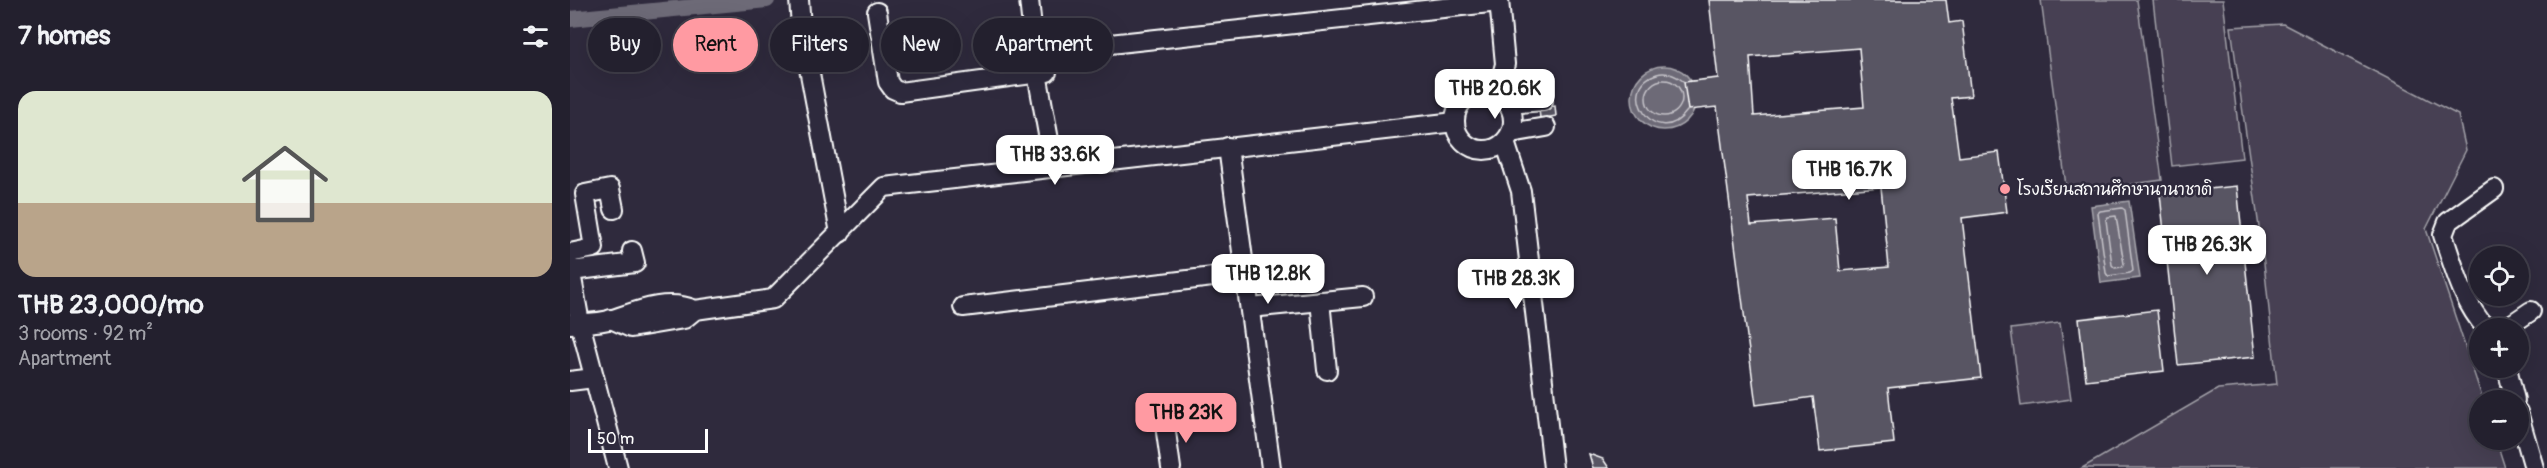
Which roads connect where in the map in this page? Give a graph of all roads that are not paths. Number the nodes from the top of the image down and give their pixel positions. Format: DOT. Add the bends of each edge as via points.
graph roads {
  1 [pos="800,0"];
  2 [pos="1029,0"];
  3 [pos="1499,1"];
  4 [pos="877,12"];
  5 [pos="1113,44"];
  6 [pos="1042,73"];
  7 [pos="1503,99"];
  8 [pos="1544,101"];
  9 [pos="1455,122"];
  10 [pos="1546,127"];
  11 [pos="1508,138"];
  12 [pos="1228,147"];
  13 [pos="1054,168"];
  14 [pos="2494,189"];
  15 [pos="614,209"];
  16 [pos="840,233"];
  17 [pos="632,251"];
  18 [pos="570,253"];
  19 [pos="570,269"];
  20 [pos="1246,273"];
  21 [pos="1363,297"];
  22 [pos="1320,301"];
  23 [pos="963,307"];
  24 [pos="1250,308"];
  25 [pos="2531,311"];
  26 [pos="2477,318"];
  27 [pos="2521,318"];
  28 [pos="575,323"];
  29 [pos="1327,370"];
  30 [pos="594,378"];
  31 [pos="570,381"];
  32 [pos="1165,425"];
  33 [pos="2529,450"];
  34 [pos="618,468"];
  35 [pos="1171,468"];
  36 [pos="1271,468"];
  37 [pos="1553,468"];
  38 [pos="2534,468"];
  1 -- 16 [label="street" via="801,26"];
  2 -- 6 [label="street"];
  3 -- 5 [label="street"];
  3 -- 7 [label="street" via="1505,64"];
  4 -- 6 [label="street" via="888,82 900,92"];
  6 -- 13 [label="street"];
  7 -- 8 [label="street"];
  7 -- 9 [label="street" via="1483,91 1469,95 1457,110"];
  7 -- 11 [label="street" via="1514,119"];
  9 -- 11 [label="street" via="1465,143 1479,150 1490,150"];
  9 -- 12 [label="street"];
  10 -- 11 [label="street"];
  11 -- 37 [label="street" via="1521,191"];
  12 -- 13 [label="street"];
  12 -- 20 [label="street"];
  13 -- 16 [label="street" via="884,187"];
  14 -- 26 [label="street" via="2448,222 2443,235 2464,295"];
  15 -- 18 [label="street" via="610,189 585,194 594,248"];
  16 -- 28 [label="street" via="773,299 695,310 680,304 628,311 611,320"];
  17 -- 19 [label="street" via="634,263"];
  19 -- 28 [label="street"];
  20 -- 23 [label="street"];
  20 -- 24 [label="street"];
  21 -- 22 [label="street"];
  22 -- 24 [label="street"];
  22 -- 29 [label="street"];
  24 -- 36 [label="street"];
  25 -- 27 [label="street"];
  28 -- 30 [label="street"];
  30 -- 31 [label="street"];
  30 -- 34 [label="street"];
  32 -- 35 [label="street"];
  33 -- 38 [label="street"];
}
